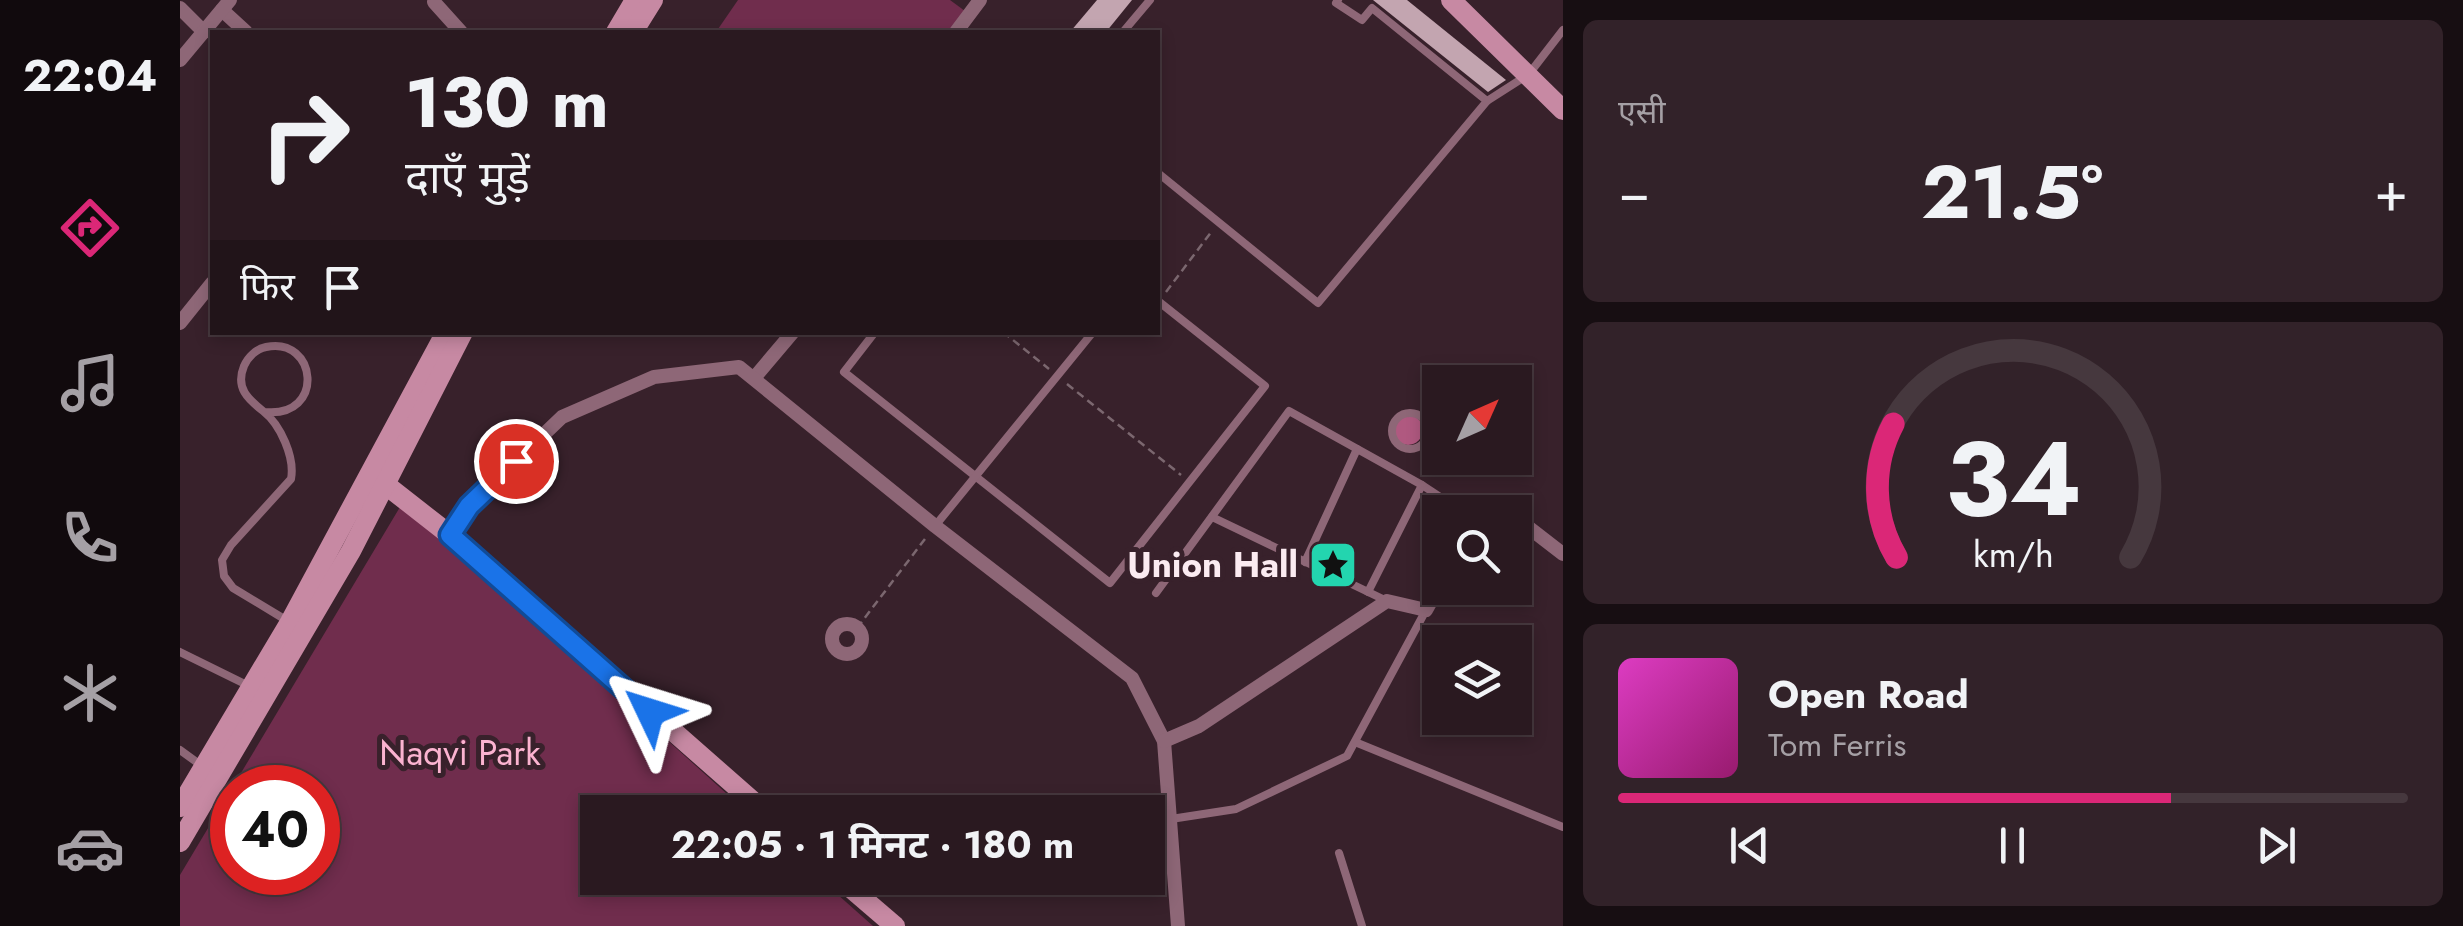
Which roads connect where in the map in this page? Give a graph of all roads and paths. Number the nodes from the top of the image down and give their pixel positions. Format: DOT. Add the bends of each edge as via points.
graph roads {
  1 [pos="636,0"];
  2 [pos="652,0"];
  3 [pos="980,0"];
  4 [pos="1150,0"];
  5 [pos="1338,0"];
  6 [pos="434,2"];
  7 [pos="1458,2"];
  8 [pos="226,5"];
  9 [pos="180,8"];
  10 [pos="245,30"];
  11 [pos="459,30"];
  12 [pos="617,30"];
  13 [pos="634,30"];
  14 [pos="958,30"];
  15 [pos="1125,30"];
  16 [pos="1563,30"];
  17 [pos="204,32"];
  18 [pos="180,60"];
  19 [pos="1529,74"];
  20 [pos="1487,101"];
  21 [pos="1563,110"];
  22 [pos="1160,175"];
  23 [pos="1218,222"];
  24 [pos="210,286"];
  25 [pos="1160,298"];
  26 [pos="1160,303"];
  27 [pos="180,323"];
  28 [pos="445,335"];
  29 [pos="461,335"];
  30 [pos="791,335"];
  31 [pos="873,335"];
  32 [pos="1007,335"];
  33 [pos="1091,335"];
  34 [pos="1057,376"];
  35 [pos="754,378"];
  36 [pos="265,412"];
  37 [pos="1401,446"];
  38 [pos="1357,449"];
  39 [pos="1389,466"];
  40 [pos="975,477"];
  41 [pos="376,478"];
  42 [pos="1189,482"];
  43 [pos="1422,484"];
  44 [pos="1438,495"];
  45 [pos="1212,516"];
  46 [pos="935,526"];
  47 [pos="1532,530"];
  48 [pos="450,535"];
  49 [pos="1563,554"];
  50 [pos="1305,562"];
  51 [pos="1368,592"];
  52 [pos="1156,593"];
  53 [pos="1387,601"];
  54 [pos="1429,605"];
  55 [pos="1426,610"];
  56 [pos="290,622"];
  57 [pos="857,628"];
  58 [pos="180,652"];
  59 [pos="258,690"];
  60 [pos="1164,741"];
  61 [pos="1355,742"];
  62 [pos="180,750"];
  63 [pos="202,766"];
  64 [pos="746,795"];
  65 [pos="180,807"];
  66 [pos="1170,820"];
  67 [pos="1563,827"];
  68 [pos="180,842"];
  69 [pos="1339,853"];
  70 [pos="859,895"];
  71 [pos="895,926"];
  72 [pos="1178,926"];
  73 [pos="1362,926"];
  1 -- 12 [label="main road"];
  2 -- 13 [label="main road"];
  3 -- 14 [label="street"];
  4 -- 15 [label="lane"];
  5 -- 20 [label="lane" via="1362,20 1372,8"];
  6 -- 11 [label="street"];
  7 -- 19 [label="main road"];
  8 -- 10 [label="street"];
  8 -- 17 [label="street"];
  9 -- 17 [label="street"];
  16 -- 19 [label="lane"];
  17 -- 18 [label="street"];
  19 -- 20 [label="lane"];
  19 -- 21 [label="main road"];
  20 -- 23 [label="lane" via="1318,303"];
  22 -- 23 [label="lane"];
  23 -- 25 [label="path"];
  24 -- 27 [label="street"];
  26 -- 42 [label="lane" via="1265,386"];
  28 -- 41 [label="main road"];
  29 -- 41 [label="main road"];
  30 -- 35 [label="street"];
  31 -- 40 [label="lane" via="844,372"];
  32 -- 34 [label="path"];
  33 -- 34 [label="lane"];
  34 -- 40 [label="lane"];
  34 -- 42 [label="path"];
  35 -- 46 [label="street"];
  35 -- 48 [label="street" via="739,367 654,378 562,417 469,506"];
  36 -- 36 [label="lane" via="245,395 242,370 258,350 284,347 304,363 307,389 291,409"];
  36 -- 56 [label="lane" via="288,448 291,479 222,560 233,588"];
  37 -- 37 [label="lane" via="1392,435 1394,422 1405,413 1419,415 1428,426 1426,440 1415,448"];
  37 -- 39 [label="lane"];
  38 -- 39 [label="lane"];
  38 -- 45 [label="lane" via="1289,411"];
  38 -- 50 [label="lane"];
  39 -- 43 [label="lane"];
  40 -- 42 [label="lane" via="1110,582"];
  40 -- 46 [label="lane"];
  41 -- 48 [label="main road"];
  41 -- 56 [label="main road"];
  41 -- 59 [label="main road" via="351,550"];
  43 -- 44 [label="lane"];
  43 -- 51 [label="lane"];
  45 -- 50 [label="lane"];
  45 -- 52 [label="lane"];
  46 -- 57 [label="path"];
  46 -- 60 [label="street" via="1132,678"];
  47 -- 49 [label="street"];
  48 -- 64 [label="main road"];
  50 -- 51 [label="lane"];
  51 -- 53 [label="lane"];
  53 -- 55 [label="street"];
  53 -- 60 [label="street" via="1199,726"];
  54 -- 55 [label="street"];
  55 -- 61 [label="lane"];
  56 -- 59 [label="main road"];
  58 -- 59 [label="lane"];
  59 -- 63 [label="main road"];
  59 -- 68 [label="main road"];
  60 -- 66 [label="street"];
  61 -- 66 [label="lane" via="1347,756 1324,769 1236,809"];
  61 -- 67 [label="lane"];
  62 -- 63 [label="lane"];
  63 -- 65 [label="main road"];
  66 -- 72 [label="street"];
  69 -- 73 [label="lane"];
  70 -- 71 [label="main road"];
}
